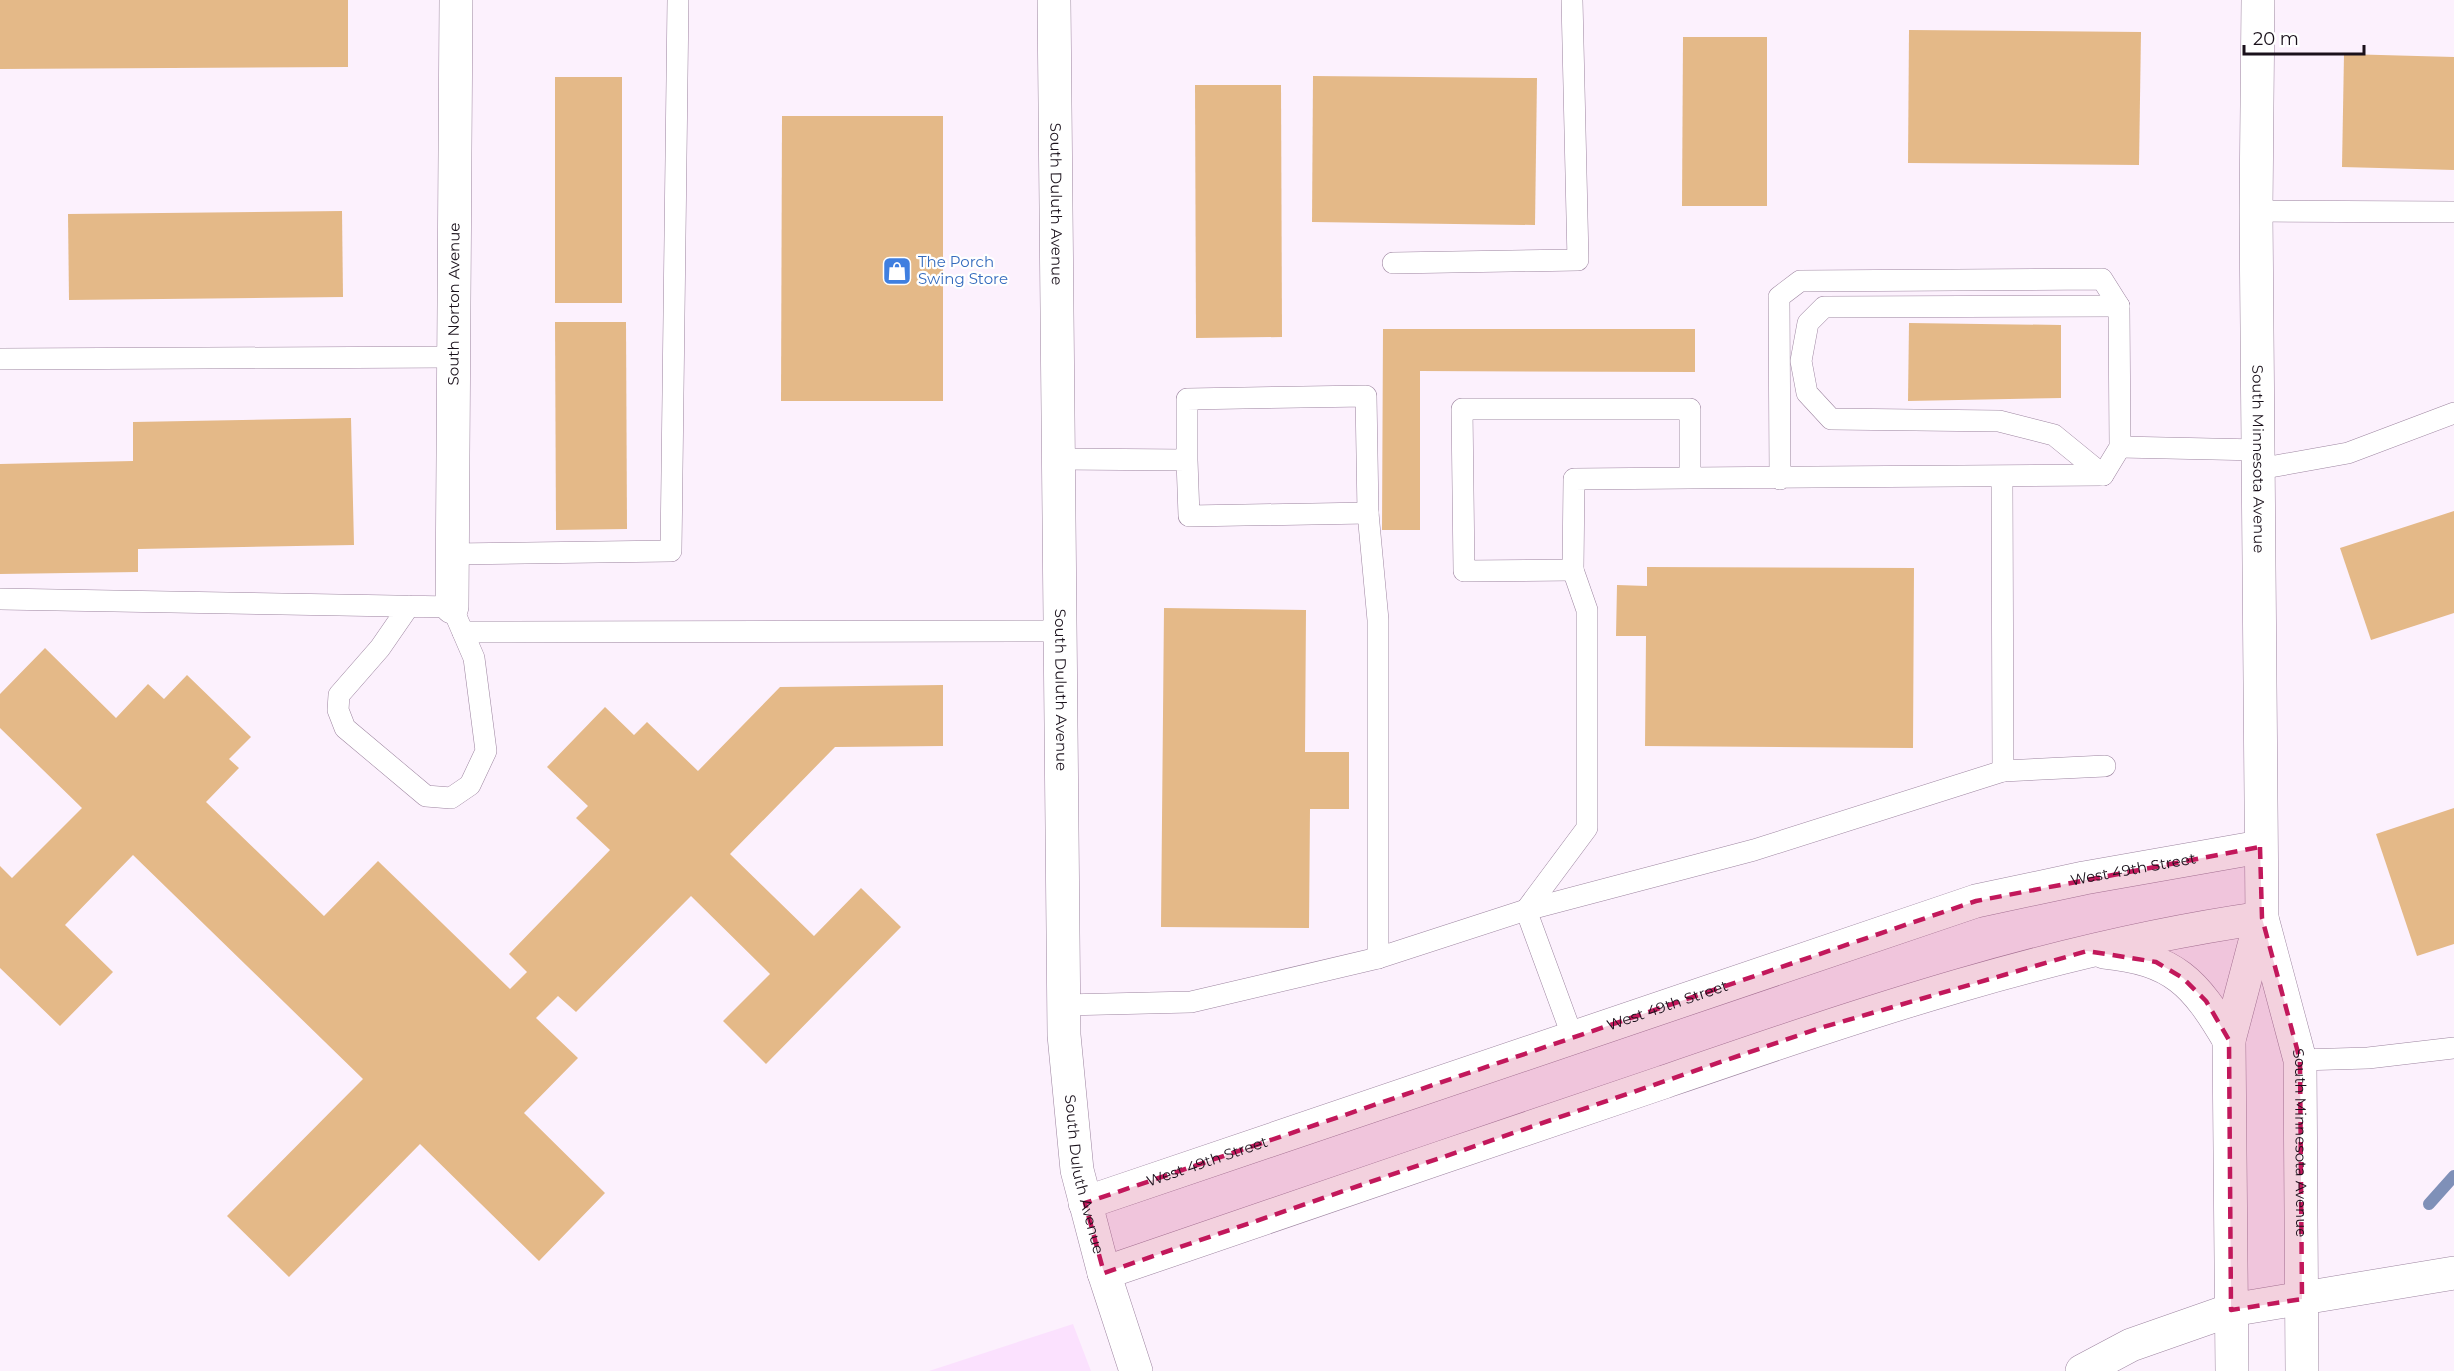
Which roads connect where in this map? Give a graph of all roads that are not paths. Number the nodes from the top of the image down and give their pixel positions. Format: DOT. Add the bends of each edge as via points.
graph roads {
  1 [pos="456,0"];
  2 [pos="678,0"];
  3 [pos="1054,0"];
  4 [pos="1572,0"];
  5 [pos="2258,0"];
  6 [pos="2256,211"];
  7 [pos="2454,212"];
  8 [pos="1393,263"];
  9 [pos="2120,306"];
  10 [pos="453,357"];
  11 [pos="0,359"];
  12 [pos="2454,413"];
  13 [pos="2120,447"];
  14 [pos="1058,459"];
  15 [pos="2259,459"];
  16 [pos="1187,460"];
  17 [pos="2103,475"];
  18 [pos="2002,477"];
  19 [pos="1690,478"];
  20 [pos="1780,478"];
  21 [pos="1368,513"];
  22 [pos="452,554"];
  23 [pos="1573,570"];
  24 [pos="0,599"];
  25 [pos="409,606"];
  26 [pos="457,619"];
  27 [pos="1060,631"];
  28 [pos="2105,766"];
  29 [pos="2003,771"];
  30 [pos="2260,847"];
  31 [pos="1526,910"];
  32 [pos="2262,918"];
  33 [pos="2087,951"];
  34 [pos="1378,958"];
  35 [pos="1064,1005"];
  36 [pos="1573,1038"];
  37 [pos="2229,1040"];
  38 [pos="2454,1048"];
  39 [pos="2300,1060"];
  40 [pos="1085,1203"];
  41 [pos="1104,1273"];
  42 [pos="2454,1273"];
  43 [pos="2302,1299"];
  44 [pos="2232,1310"];
  45 [pos="1136,1371"];
  46 [pos="2082,1371"];
  47 [pos="2232,1371"];
  48 [pos="2302,1371"];
  1 -- 10 [label="main road, South Norton Avenue"];
  2 -- 22 [label="lane" via="671,551"];
  3 -- 14 [label="main road, South Duluth Avenue"];
  4 -- 8 [label="lane" via="1578,260"];
  5 -- 6 [label="main road, South Minnesota Avenue"];
  6 -- 7 [label="lane"];
  6 -- 15 [label="main road, South Minnesota Avenue"];
  9 -- 13 [label="lane"];
  9 -- 17 [label="lane" via="1824,307 1808,323 1801,361 1807,393 1831,418 1999,421 2055,435"];
  9 -- 20 [label="lane" via="2102,279 1800,281 1779,297"];
  10 -- 11 [label="lane"];
  10 -- 22 [label="main road, South Norton Avenue"];
  12 -- 15 [label="lane" via="2348,453"];
  13 -- 15 [label="lane"];
  13 -- 17 [label="lane"];
  14 -- 16 [label="lane"];
  14 -- 27 [label="main road, South Duluth Avenue"];
  15 -- 30 [label="main road, South Minnesota Avenue"];
  16 -- 21 [label="lane" via="1189,516"];
  16 -- 21 [label="lane" via="1187,399 1366,396"];
  17 -- 18 [label="lane"];
  18 -- 20 [label="lane"];
  18 -- 29 [label="lane"];
  19 -- 20 [label="lane"];
  19 -- 23 [label="lane" via="1574,479"];
  19 -- 23 [label="lane" via="1690,409 1462,409 1464,571"];
  21 -- 34 [label="lane" via="1378,620"];
  22 -- 26 [label="main road, South Norton Avenue"];
  23 -- 31 [label="lane" via="1587,610 1587,828"];
  24 -- 25 [label="lane"];
  25 -- 26 [label="lane"];
  25 -- 26 [label="lane" via="380,648 339,695 338,710 345,728 426,796 451,798 470,785 486,751 474,658"];
  26 -- 27 [label="lane"];
  27 -- 35 [label="main road, South Duluth Avenue"];
  28 -- 29 [label="lane"];
  29 -- 31 [label="lane" via="1754,850"];
  30 -- 32 [label="main road, South Minnesota Avenue"];
  30 -- 36 [label="main road, West 49th Street" via="1976,901"];
  31 -- 34 [label="lane"];
  31 -- 36 [label="lane"];
  32 -- 33 [label="main road" via="2148,936"];
  32 -- 37 [label="main road, South Minnesota Avenue"];
  32 -- 39 [label="main road, South Minnesota Avenue"];
  33 -- 37 [label="main road" via="2125,954 2156,962 2183,978 2206,1001"];
  33 -- 41 [label="main road" via="1820,1028"];
  34 -- 35 [label="lane" via="1191,1002"];
  35 -- 40 [label="main road, South Duluth Avenue" via="1069,1104"];
  36 -- 40 [label="main road, West 49th Street"];
  37 -- 44 [label="main road, South Minnesota Avenue"];
  38 -- 39 [label="lane" via="2368,1058"];
  39 -- 43 [label="main road, South Minnesota Avenue"];
  40 -- 41 [label="main road, South Duluth Avenue"];
  41 -- 45 [label="main road, South Duluth Avenue"];
  42 -- 43 [label="main road"];
  43 -- 44 [label="main road"];
  43 -- 48 [label="main road, South Minnesota Avenue"];
  44 -- 46 [label="main road" via="2131,1345"];
  44 -- 47 [label="main road, South Minnesota Avenue"];
}
